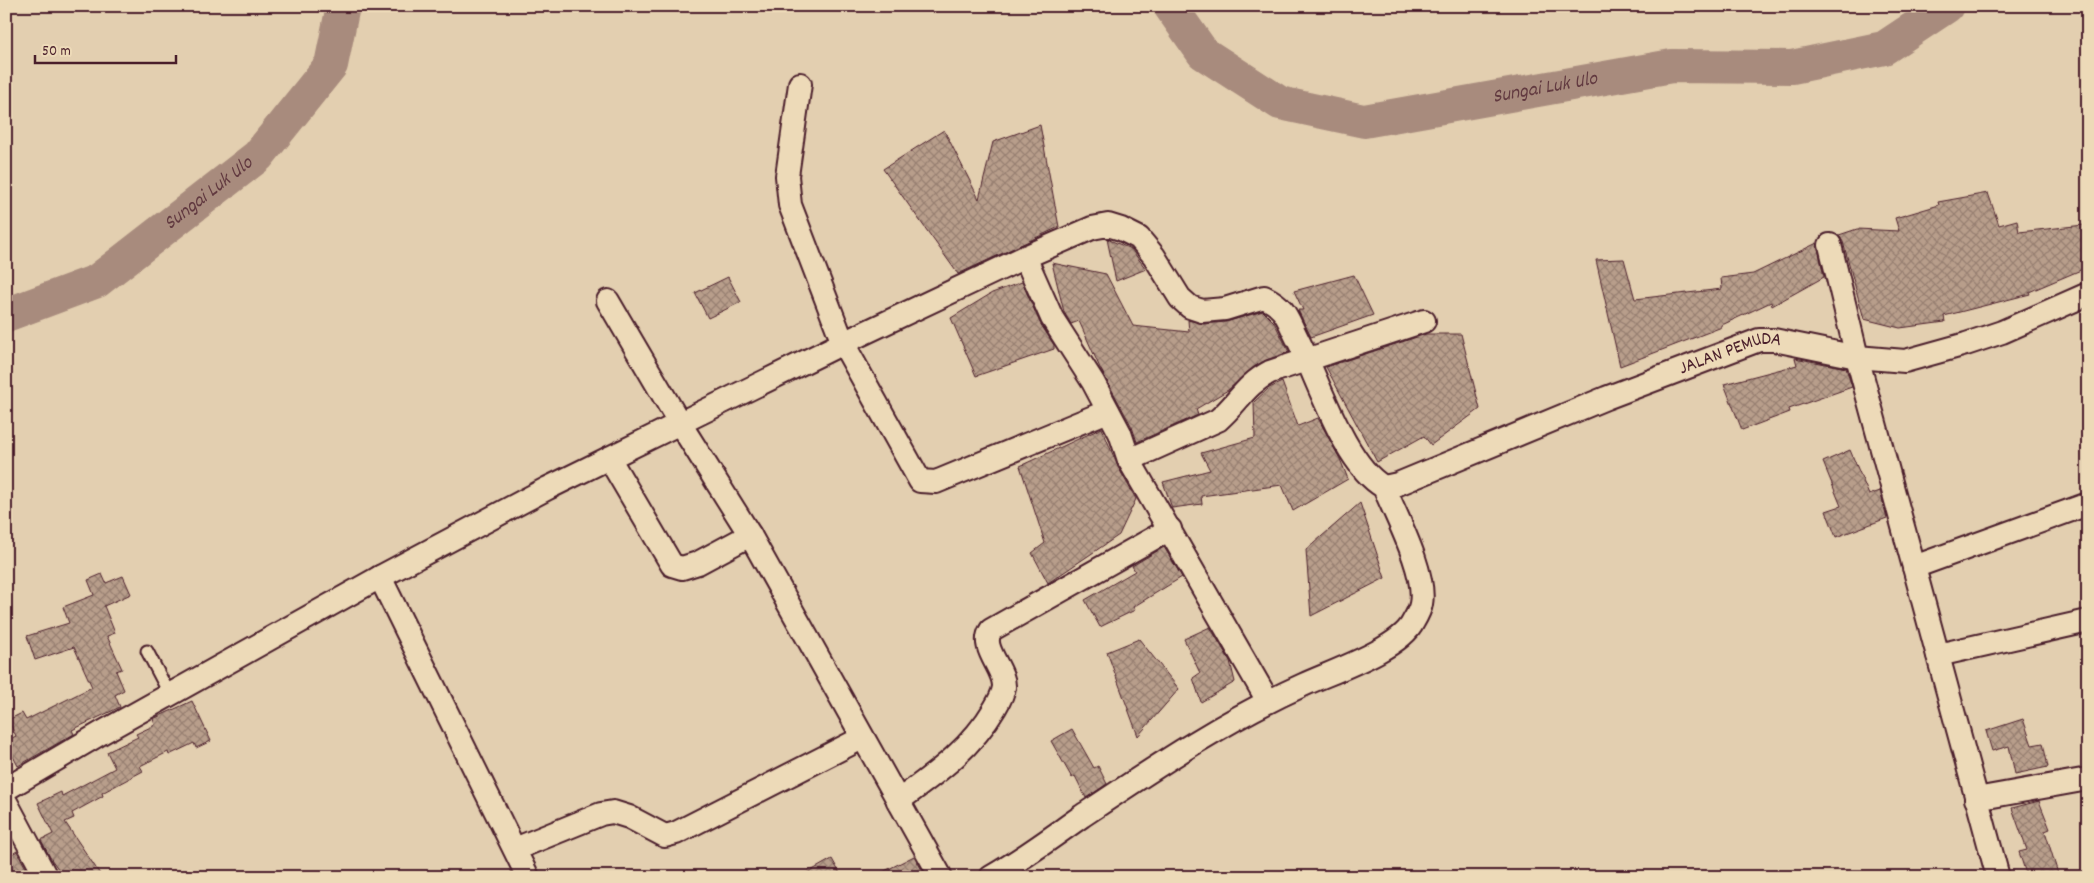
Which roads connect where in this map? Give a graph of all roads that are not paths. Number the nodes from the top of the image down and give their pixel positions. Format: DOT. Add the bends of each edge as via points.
graph roads {
  1 [pos="800,84"];
  2 [pos="1830,245"];
  3 [pos="1024,257"];
  4 [pos="2088,294"];
  5 [pos="608,301"];
  6 [pos="1424,321"];
  7 [pos="844,343"];
  8 [pos="1857,357"];
  9 [pos="1308,360"];
  10 [pos="1108,411"];
  11 [pos="679,422"];
  12 [pos="609,458"];
  13 [pos="1129,460"];
  14 [pos="1384,487"];
  15 [pos="2088,504"];
  16 [pos="1170,529"];
  17 [pos="750,534"];
  18 [pos="1914,567"];
  19 [pos="380,577"];
  20 [pos="2088,621"];
  21 [pos="148,651"];
  22 [pos="1938,655"];
  23 [pos="170,695"];
  24 [pos="1268,701"];
  25 [pos="862,738"];
  26 [pos="2088,779"];
  27 [pos="6,789"];
  28 [pos="1976,799"];
  29 [pos="6,802"];
  30 [pos="898,802"];
  31 [pos="515,849"];
  32 [pos="46,877"];
  33 [pos="528,877"];
  34 [pos="941,877"];
  35 [pos="991,877"];
  36 [pos="1998,877"];
  1 -- 7 [label="street" via="787,176 790,205"];
  2 -- 8 [label="street"];
  3 -- 7 [label="street"];
  3 -- 9 [label="street" via="1092,228 1108,225 1121,229 1139,238 1180,298 1190,307 1202,311 1226,309 1264,297 1277,303"];
  3 -- 10 [label="street" via="1052,318"];
  4 -- 8 [label="street, JALAN PEMUDA" via="2002,332 1905,361"];
  5 -- 11 [label="street"];
  6 -- 9 [label="street"];
  7 -- 10 [label="street" via="920,481 936,482"];
  7 -- 11 [label="street"];
  8 -- 14 [label="street, JALAN PEMUDA" via="1774,340 1759,340"];
  8 -- 18 [label="street"];
  9 -- 13 [label="street" via="1259,378 1218,420"];
  9 -- 14 [label="street" via="1355,458 1374,482"];
  10 -- 13 [label="street"];
  11 -- 12 [label="street"];
  11 -- 17 [label="street"];
  12 -- 17 [label="street" via="672,565 682,568 698,563"];
  12 -- 19 [label="street"];
  13 -- 16 [label="street"];
  14 -- 24 [label="street" via="1416,563 1421,583 1421,604 1412,624 1380,651"];
  15 -- 18 [label="street"];
  16 -- 24 [label="street"];
  16 -- 30 [label="street" via="991,630 987,636 988,644 1001,672 1004,688 999,701 984,726 959,754"];
  17 -- 25 [label="street"];
  18 -- 22 [label="street"];
  19 -- 23 [label="street"];
  19 -- 31 [label="street"];
  20 -- 22 [label="street"];
  21 -- 23 [label="lane"];
  22 -- 28 [label="street"];
  23 -- 27 [label="street"];
  24 -- 35 [label="street" via="1160,764"];
  25 -- 30 [label="street"];
  25 -- 31 [label="street" via="676,833 664,836 613,812"];
  26 -- 28 [label="street"];
  28 -- 36 [label="street"];
  29 -- 32 [label="street"];
  30 -- 34 [label="street"];
  31 -- 33 [label="street"];
}
